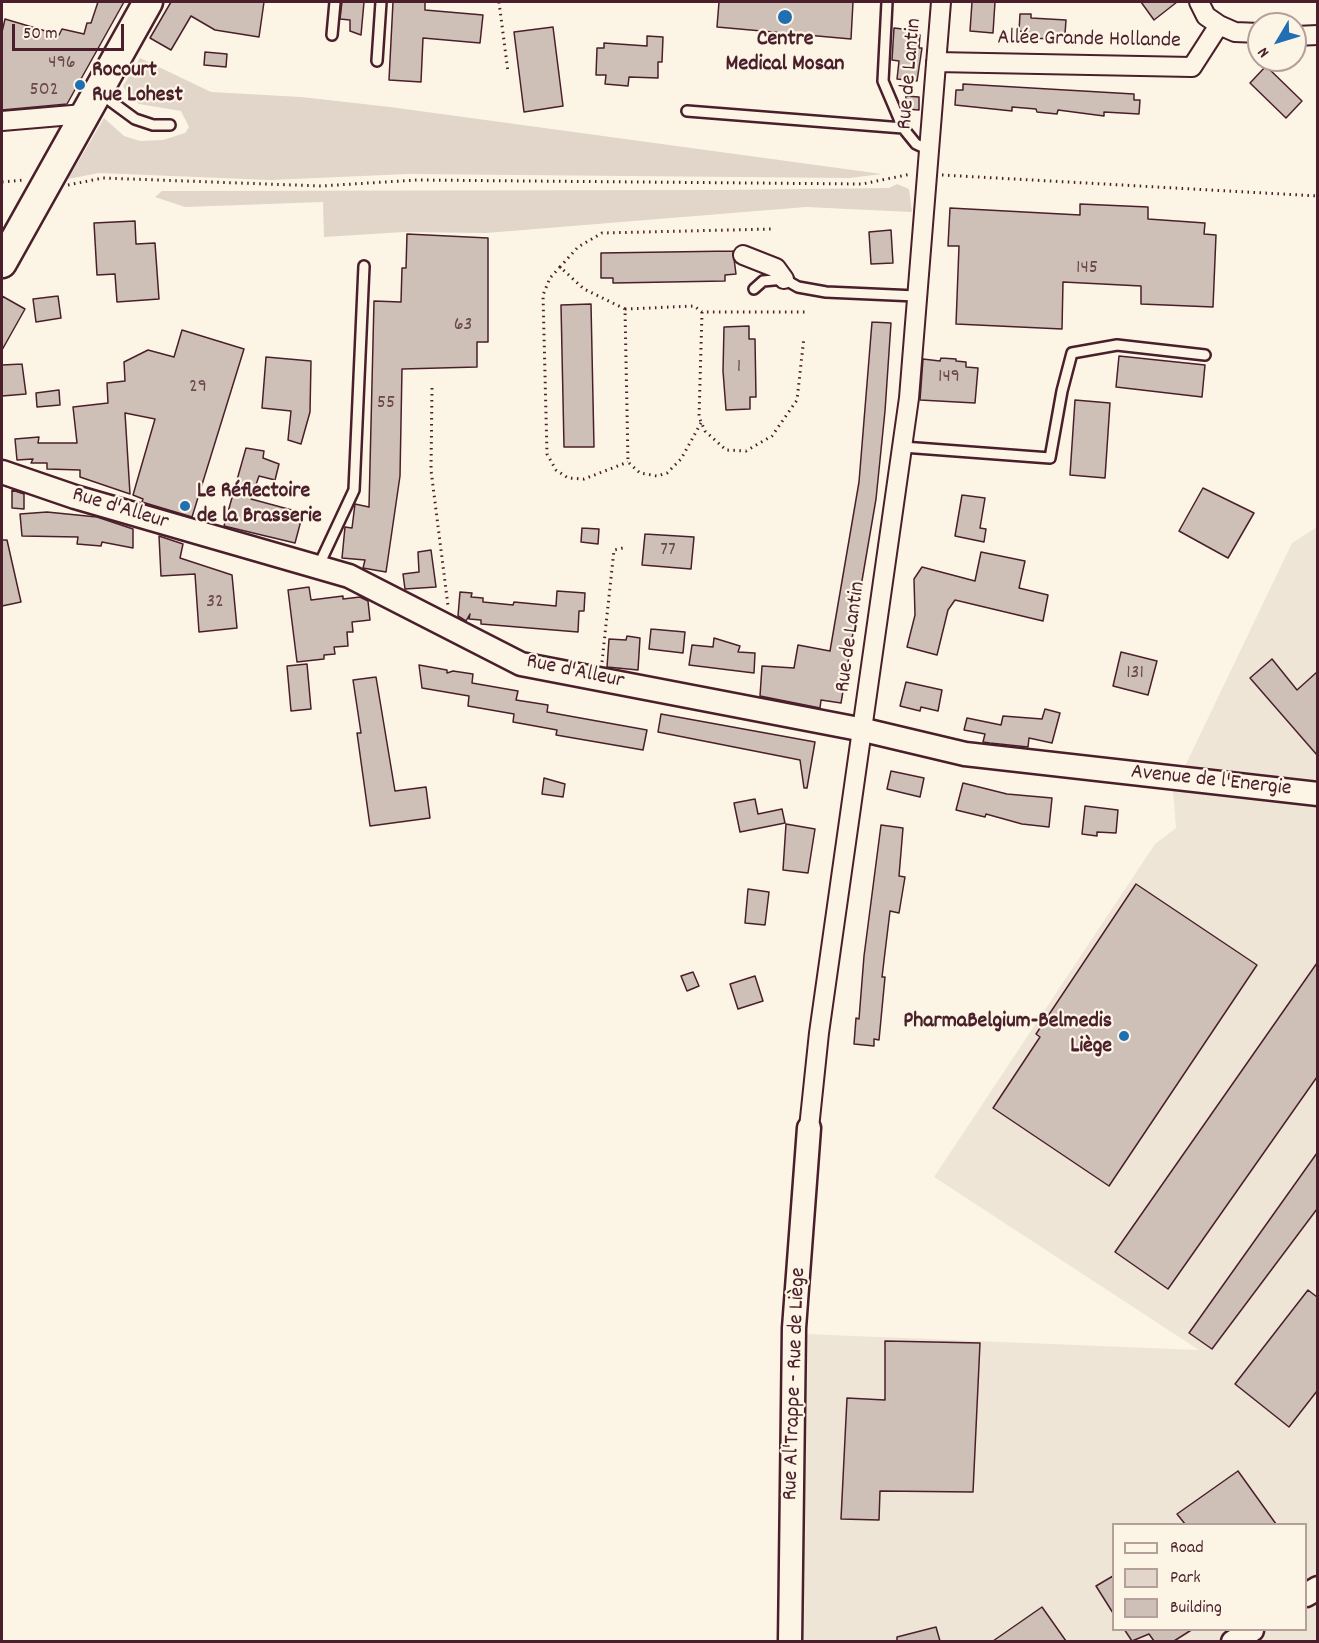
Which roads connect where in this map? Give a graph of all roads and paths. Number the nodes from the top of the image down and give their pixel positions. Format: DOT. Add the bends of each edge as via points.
graph roads {
  1 [pos="148,2"];
  2 [pos="335,2"];
  3 [pos="381,2"];
  4 [pos="499,2"];
  5 [pos="887,2"];
  6 [pos="941,2"];
  7 [pos="1199,2"];
  8 [pos="1219,25"];
  9 [pos="1247,32"];
  10 [pos="332,35"];
  11 [pos="377,61"];
  12 [pos="936,62"];
  13 [pos="508,72"];
  14 [pos="90,103"];
  15 [pos="687,111"];
  16 [pos="2,121"];
  17 [pos="170,125"];
  18 [pos="903,128"];
  19 [pos="929,150"];
  20 [pos="927,175"];
  21 [pos="48,182"];
  22 [pos="1317,196"];
  23 [pos="772,229"];
  24 [pos="743,255"];
  25 [pos="2,263"];
  26 [pos="364,266"];
  27 [pos="560,267"];
  28 [pos="784,279"];
  29 [pos="753,289"];
  30 [pos="916,296"];
  31 [pos="625,309"];
  32 [pos="702,312"];
  33 [pos="805,312"];
  34 [pos="804,337"];
  35 [pos="1205,355"];
  36 [pos="432,388"];
  37 [pos="701,423"];
  38 [pos="903,447"];
  39 [pos="628,462"];
  40 [pos="2,472"];
  41 [pos="627,547"];
  42 [pos="318,568"];
  43 [pos="443,626"];
  44 [pos="600,679"];
  45 [pos="864,730"];
  46 [pos="1104,770"];
  47 [pos="1317,794"];
  48 [pos="809,1128"];
  49 [pos="1249,1631"];
  50 [pos="790,1641"];
  51 [pos="1233,1641"];
  1 -- 14 [label="main road"];
  2 -- 10 [label="lane"];
  3 -- 11 [label="lane"];
  4 -- 13 [label="path"];
  5 -- 18 [label="lane, Rue de Lantin" via="883,81"];
  6 -- 12 [label="street, Rue de Lantin"];
  7 -- 8 [label="street" via="1206,16"];
  8 -- 9 [label="street"];
  8 -- 12 [label="street, Allée Grande Hollande" via="1192,67"];
  12 -- 19 [label="street, Rue de Lantin"];
  14 -- 16 [label="street"];
  14 -- 17 [label="lane" via="153,125"];
  14 -- 21 [label="main road"];
  15 -- 18 [label="lane"];
  18 -- 19 [label="lane, Rue de Lantin" via="916,144"];
  19 -- 20 [label="street, Rue de Lantin"];
  20 -- 21 [label="path" via="862,184 417,180 321,186 103,178 71,186"];
  20 -- 22 [label="path"];
  20 -- 30 [label="street, Rue de Lantin"];
  21 -- 25 [label="main road"];
  23 -- 27 [label="path" via="602,233 578,247"];
  24 -- 28 [label="street" via="776,268"];
  26 -- 42 [label="lane" via="354,490"];
  27 -- 31 [label="path" via="584,289"];
  27 -- 39 [label="path" via="543,295 548,454 556,470 568,478 584,479"];
  28 -- 29 [label="lane" via="763,281"];
  28 -- 30 [label="lane" via="798,287 826,292"];
  30 -- 38 [label="street, Rue de Lantin"];
  31 -- 32 [label="path" via="693,306"];
  31 -- 39 [label="path"];
  32 -- 33 [label="path"];
  32 -- 37 [label="path"];
  34 -- 37 [label="path" via="797,400 772,436 746,450 726,450"];
  35 -- 38 [label="lane" via="1117,345 1072,353 1050,458"];
  36 -- 43 [label="path" via="431,470 449,601"];
  37 -- 39 [label="path" via="681,459 667,473 640,473"];
  38 -- 45 [label="street, Rue de Lantin"];
  40 -- 42 [label="street, Rue d'Alleur"];
  41 -- 44 [label="path" via="615,550"];
  42 -- 43 [label="street, Rue d'Alleur" via="348,576"];
  43 -- 44 [label="street, Rue d'Alleur" via="521,664"];
  44 -- 45 [label="street, Rue d'Alleur"];
  45 -- 46 [label="street, Rue d'Alleur" via="965,753"];
  45 -- 48 [label="street, Rue de Lantin" via="819,1033"];
  46 -- 47 [label="street, Avenue de l'Energie"];
  48 -- 50 [label="street, Rue Al'Trappe - Rue de Liège" via="794,1328"];
  49 -- 51 [label="street"];
}
